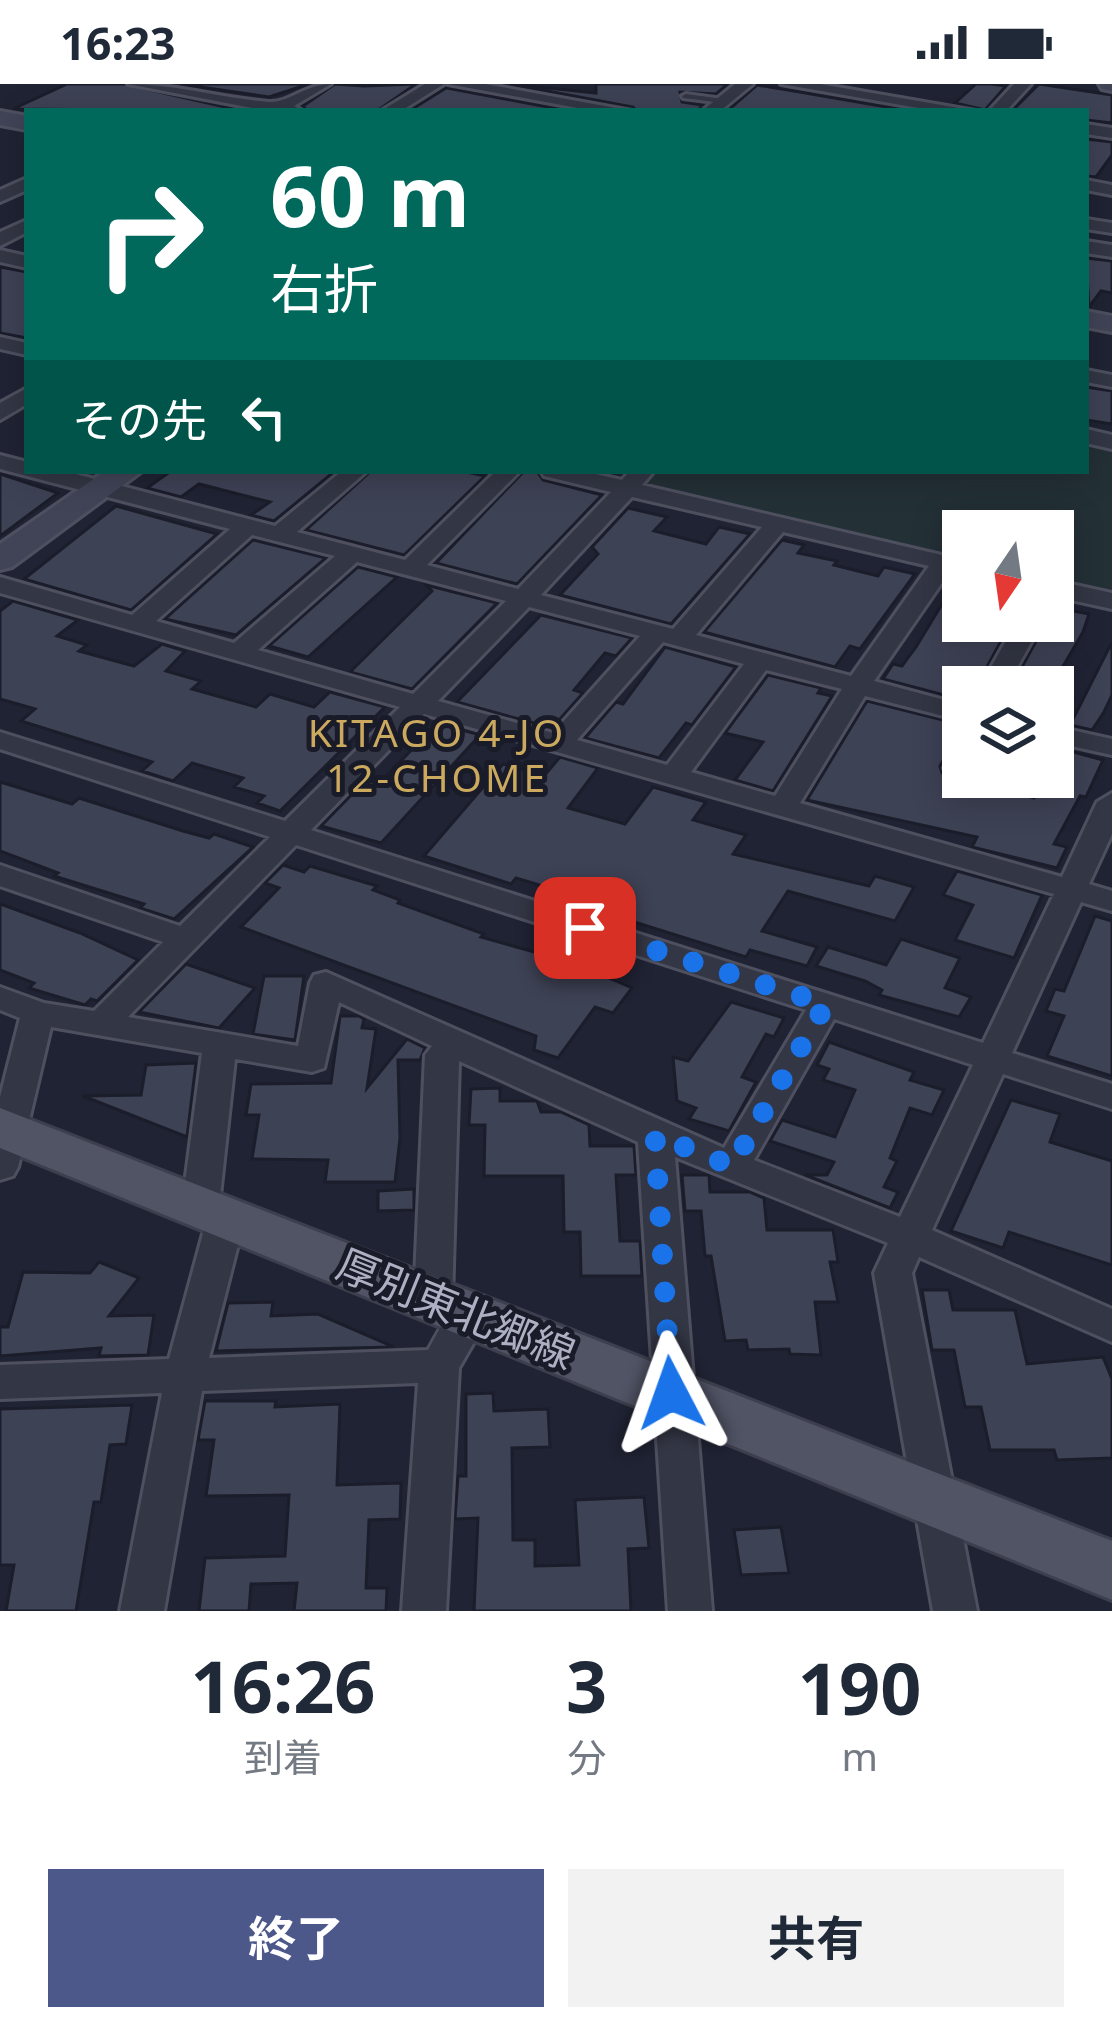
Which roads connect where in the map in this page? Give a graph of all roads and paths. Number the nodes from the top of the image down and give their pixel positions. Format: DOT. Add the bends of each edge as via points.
graph roads {
  1 [pos="136,84"];
  2 [pos="323,84"];
  3 [pos="436,84"];
  4 [pos="456,84"];
  5 [pos="580,84"];
  6 [pos="745,84"];
  7 [pos="789,84"];
  8 [pos="1023,84"];
  9 [pos="169,87"];
  10 [pos="838,87"];
  11 [pos="686,96"];
  12 [pos="565,106"];
  13 [pos="716,106"];
  14 [pos="903,106"];
  15 [pos="146,108"];
  16 [pos="277,108"];
  17 [pos="290,108"];
  18 [pos="394,108"];
  19 [pos="813,108"];
  20 [pos="1000,108"];
  21 [pos="66,474"];
  22 [pos="352,474"];
  23 [pos="506,474"];
  24 [pos="579,474"];
  25 [pos="115,479"];
  26 [pos="634,480"];
  27 [pos="777,524"];
  28 [pos="248,525"];
  29 [pos="280,533"];
  30 [pos="352,554"];
  31 [pos="0,560"];
  32 [pos="942,562"];
  33 [pos="409,569"];
  34 [pos="942,578"];
  35 [pos="0,585"];
  36 [pos="1074,593"];
  37 [pos="524,598"];
  38 [pos="1112,601"];
  39 [pos="137,624"];
  40 [pos="668,635"];
  41 [pos="239,653"];
  42 [pos="760,660"];
  43 [pos="858,685"];
  44 [pos="419,705"];
  45 [pos="942,707"];
  46 [pos="1074,739"];
  47 [pos="0,740"];
  48 [pos="559,744"];
  49 [pos="1112,747"];
  50 [pos="673,777"];
  51 [pos="1112,802"];
  52 [pos="782,808"];
  53 [pos="288,832"];
  54 [pos="0,875"];
  55 [pos="1071,890"];
  56 [pos="1112,901"];
  57 [pos="183,938"];
  58 [pos="0,998"];
  59 [pos="826,1004"];
  60 [pos="38,1013"];
  61 [pos="101,1024"];
  62 [pos="220,1046"];
  63 [pos="458,1046"];
  64 [pos="995,1057"];
  65 [pos="1112,1097"];
  66 [pos="655,1135"];
  67 [pos="3,1141"];
  68 [pos="732,1166"];
  69 [pos="213,1212"];
  70 [pos="911,1237"];
  71 [pos="452,1309"];
  72 [pos="1112,1326"];
  73 [pos="439,1366"];
  74 [pos="185,1375"];
  75 [pos="0,1382"];
  76 [pos="671,1393"];
  77 [pos="935,1501"];
  78 [pos="1112,1571"];
  79 [pos="142,1611"];
  80 [pos="424,1611"];
  81 [pos="690,1611"];
  82 [pos="955,1611"];
  1 -- 9 [label="street"];
  2 -- 17 [label="street"];
  3 -- 18 [label="street"];
  4 -- 12 [label="street"];
  5 -- 12 [label="street"];
  6 -- 13 [label="street"];
  7 -- 10 [label="street"];
  8 -- 20 [label="street"];
  9 -- 15 [label="street"];
  9 -- 16 [label="street"];
  10 -- 14 [label="street"];
  10 -- 19 [label="street"];
  11 -- 13 [label="lane"];
  21 -- 25 [label="street"];
  22 -- 29 [label="street"];
  23 -- 33 [label="street"];
  24 -- 26 [label="street"];
  25 -- 28 [label="street"];
  25 -- 31 [label="street"];
  26 -- 27 [label="street"];
  26 -- 37 [label="street"];
  27 -- 32 [label="street"];
  27 -- 40 [label="street"];
  28 -- 29 [label="street"];
  28 -- 39 [label="street"];
  29 -- 30 [label="street"];
  30 -- 33 [label="street"];
  30 -- 41 [label="street"];
  33 -- 37 [label="street"];
  34 -- 43 [label="street"];
  35 -- 39 [label="street"];
  36 -- 38 [label="street"];
  37 -- 40 [label="street"];
  37 -- 44 [label="street"];
  39 -- 41 [label="street"];
  40 -- 42 [label="street"];
  40 -- 48 [label="street"];
  41 -- 44 [label="street"];
  42 -- 43 [label="street"];
  42 -- 50 [label="street"];
  43 -- 45 [label="street"];
  43 -- 52 [label="street"];
  44 -- 48 [label="street"];
  44 -- 53 [label="street"];
  46 -- 49 [label="street"];
  47 -- 53 [label="street"];
  48 -- 50 [label="street"];
  50 -- 52 [label="street"];
  51 -- 55 [label="street"];
  52 -- 55 [label="street"];
  53 -- 57 [label="street"];
  53 -- 59 [label="street"];
  54 -- 57 [label="street"];
  55 -- 56 [label="street"];
  55 -- 64 [label="street"];
  57 -- 61 [label="street"];
  58 -- 60 [label="street"];
  59 -- 64 [label="street"];
  59 -- 68 [label="street"];
  60 -- 61 [label="street"];
  60 -- 67 [label="street"];
  61 -- 62 [label="street"];
  62 -- 63 [label="street" via="312,1060 326,983"];
  62 -- 69 [label="street"];
  63 -- 66 [label="street"];
  63 -- 71 [label="street" via="442,1055"];
  64 -- 65 [label="street"];
  64 -- 70 [label="street"];
  66 -- 68 [label="street"];
  66 -- 76 [label="street"];
  67 -- 69 [label="main road, 厚別東北郷線"];
  68 -- 70 [label="street"];
  69 -- 71 [label="main road, 厚別東北郷線"];
  69 -- 74 [label="street"];
  70 -- 72 [label="street"];
  70 -- 77 [label="street" via="893,1273"];
  71 -- 73 [label="street"];
  71 -- 76 [label="main road, 厚別東北郷線"];
  73 -- 74 [label="street"];
  73 -- 80 [label="street"];
  74 -- 75 [label="street"];
  74 -- 79 [label="street"];
  76 -- 77 [label="main road, 厚別東北郷線"];
  76 -- 81 [label="street"];
  77 -- 78 [label="main road, 厚別東北郷線"];
  77 -- 82 [label="street"];
}
